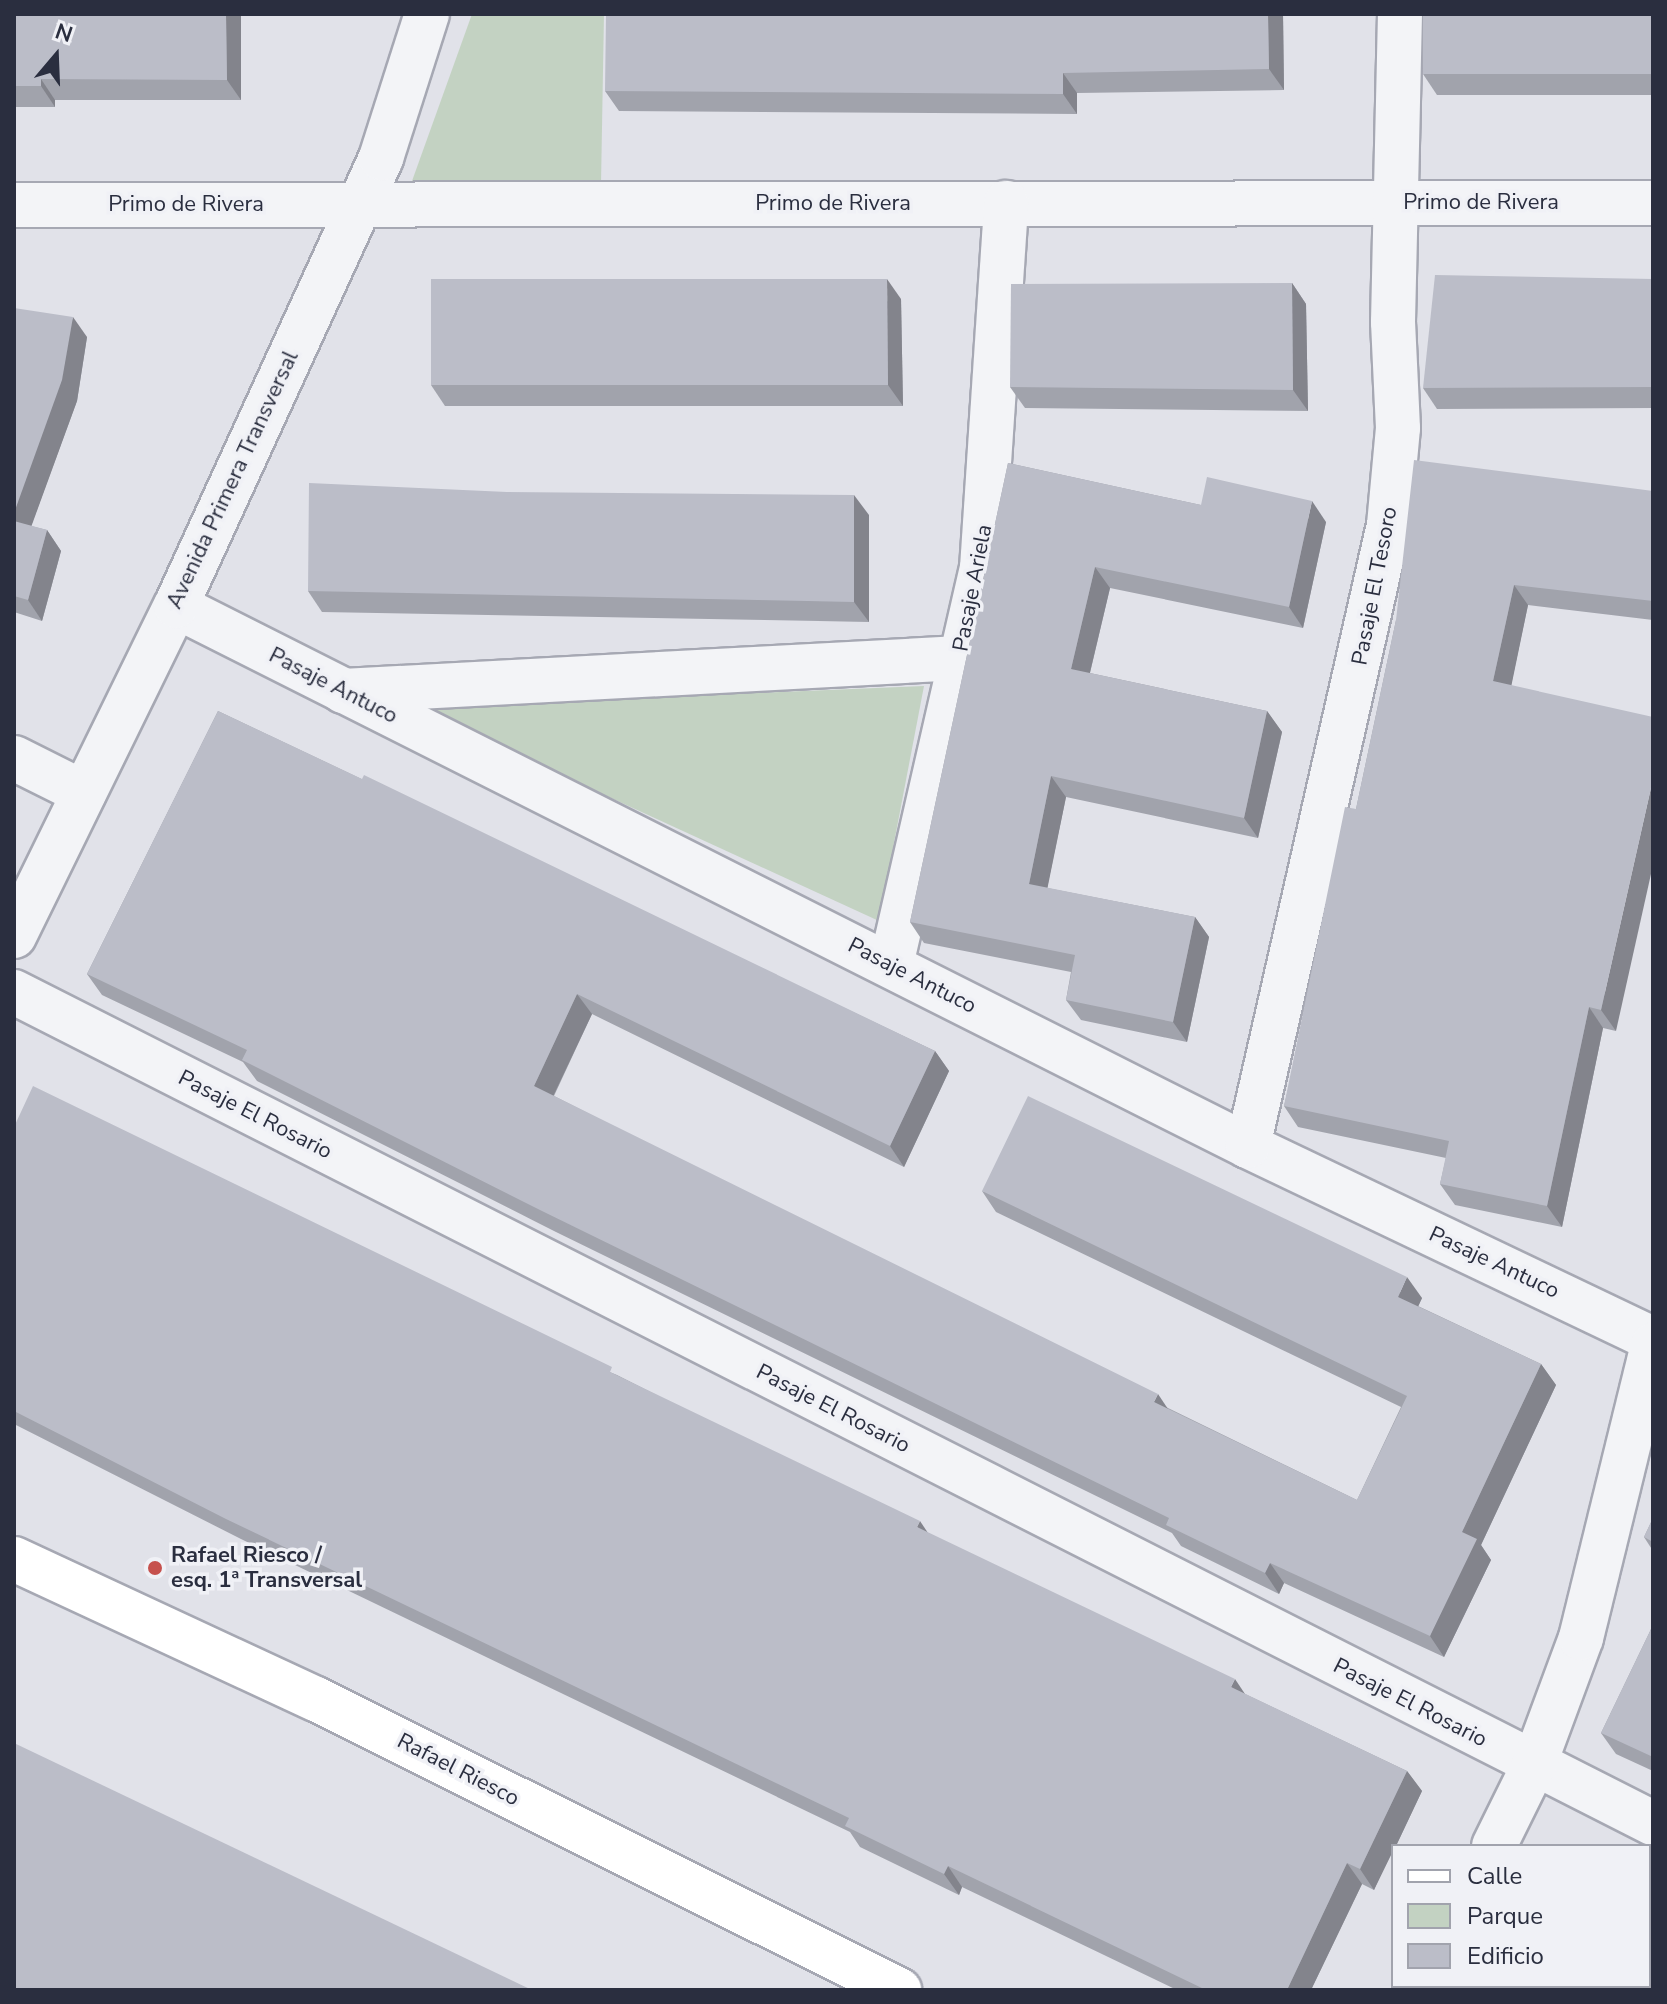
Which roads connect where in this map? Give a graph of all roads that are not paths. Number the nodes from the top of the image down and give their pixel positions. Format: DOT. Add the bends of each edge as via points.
graph roads {
  1 [pos="427,14"];
  2 [pos="1400,14"];
  3 [pos="1006,203"];
  4 [pos="1395,203"];
  5 [pos="1653,203"];
  6 [pos="14,205"];
  7 [pos="359,205"];
  8 [pos="176,606"];
  9 [pos="960,658"];
  10 [pos="341,691"];
  11 [pos="14,758"];
  12 [pos="84,793"];
  13 [pos="14,936"];
  14 [pos="891,965"];
  15 [pos="14,992"];
  16 [pos="1248,1146"];
  17 [pos="1653,1339"];
  18 [pos="1653,1345"];
  19 [pos="14,1559"];
  20 [pos="1534,1765"];
  21 [pos="1653,1823"];
  22 [pos="1495,1844"];
  23 [pos="899,1990"];
  1 -- 7 [label="street, Avenida Primera Transversal" via="381,158"];
  2 -- 4 [label="street, Pasaje El Tesoro"];
  3 -- 4 [label="street, Primo de Rivera"];
  3 -- 7 [label="street, Primo de Rivera"];
  3 -- 9 [label="street, Pasaje Ariela" via="987,522"];
  4 -- 5 [label="street, Primo de Rivera"];
  4 -- 16 [label="street, Pasaje El Tesoro" via="1398,428 1389,525"];
  6 -- 7 [label="street, Primo de Rivera"];
  7 -- 8 [label="street, Avenida Primera Transversal"];
  8 -- 10 [label="street, Pasaje Antuco"];
  8 -- 12 [label="street, Avenida Primera Transversal"];
  9 -- 10 [label="street"];
  9 -- 14 [label="street, Pasaje Ariela"];
  10 -- 14 [label="street, Pasaje Antuco"];
  11 -- 12 [label="street"];
  12 -- 13 [label="street, Avenida Primera Transversal"];
  14 -- 16 [label="street, Pasaje Antuco"];
  15 -- 20 [label="street, Pasaje El Rosario"];
  16 -- 17 [label="street, Pasaje Antuco"];
  18 -- 20 [label="street" via="1581,1638"];
  19 -- 23 [label="main road, Rafael Riesco" via="316,1699"];
  20 -- 21 [label="street, Pasaje El Rosario"];
  20 -- 22 [label="street"];
}
